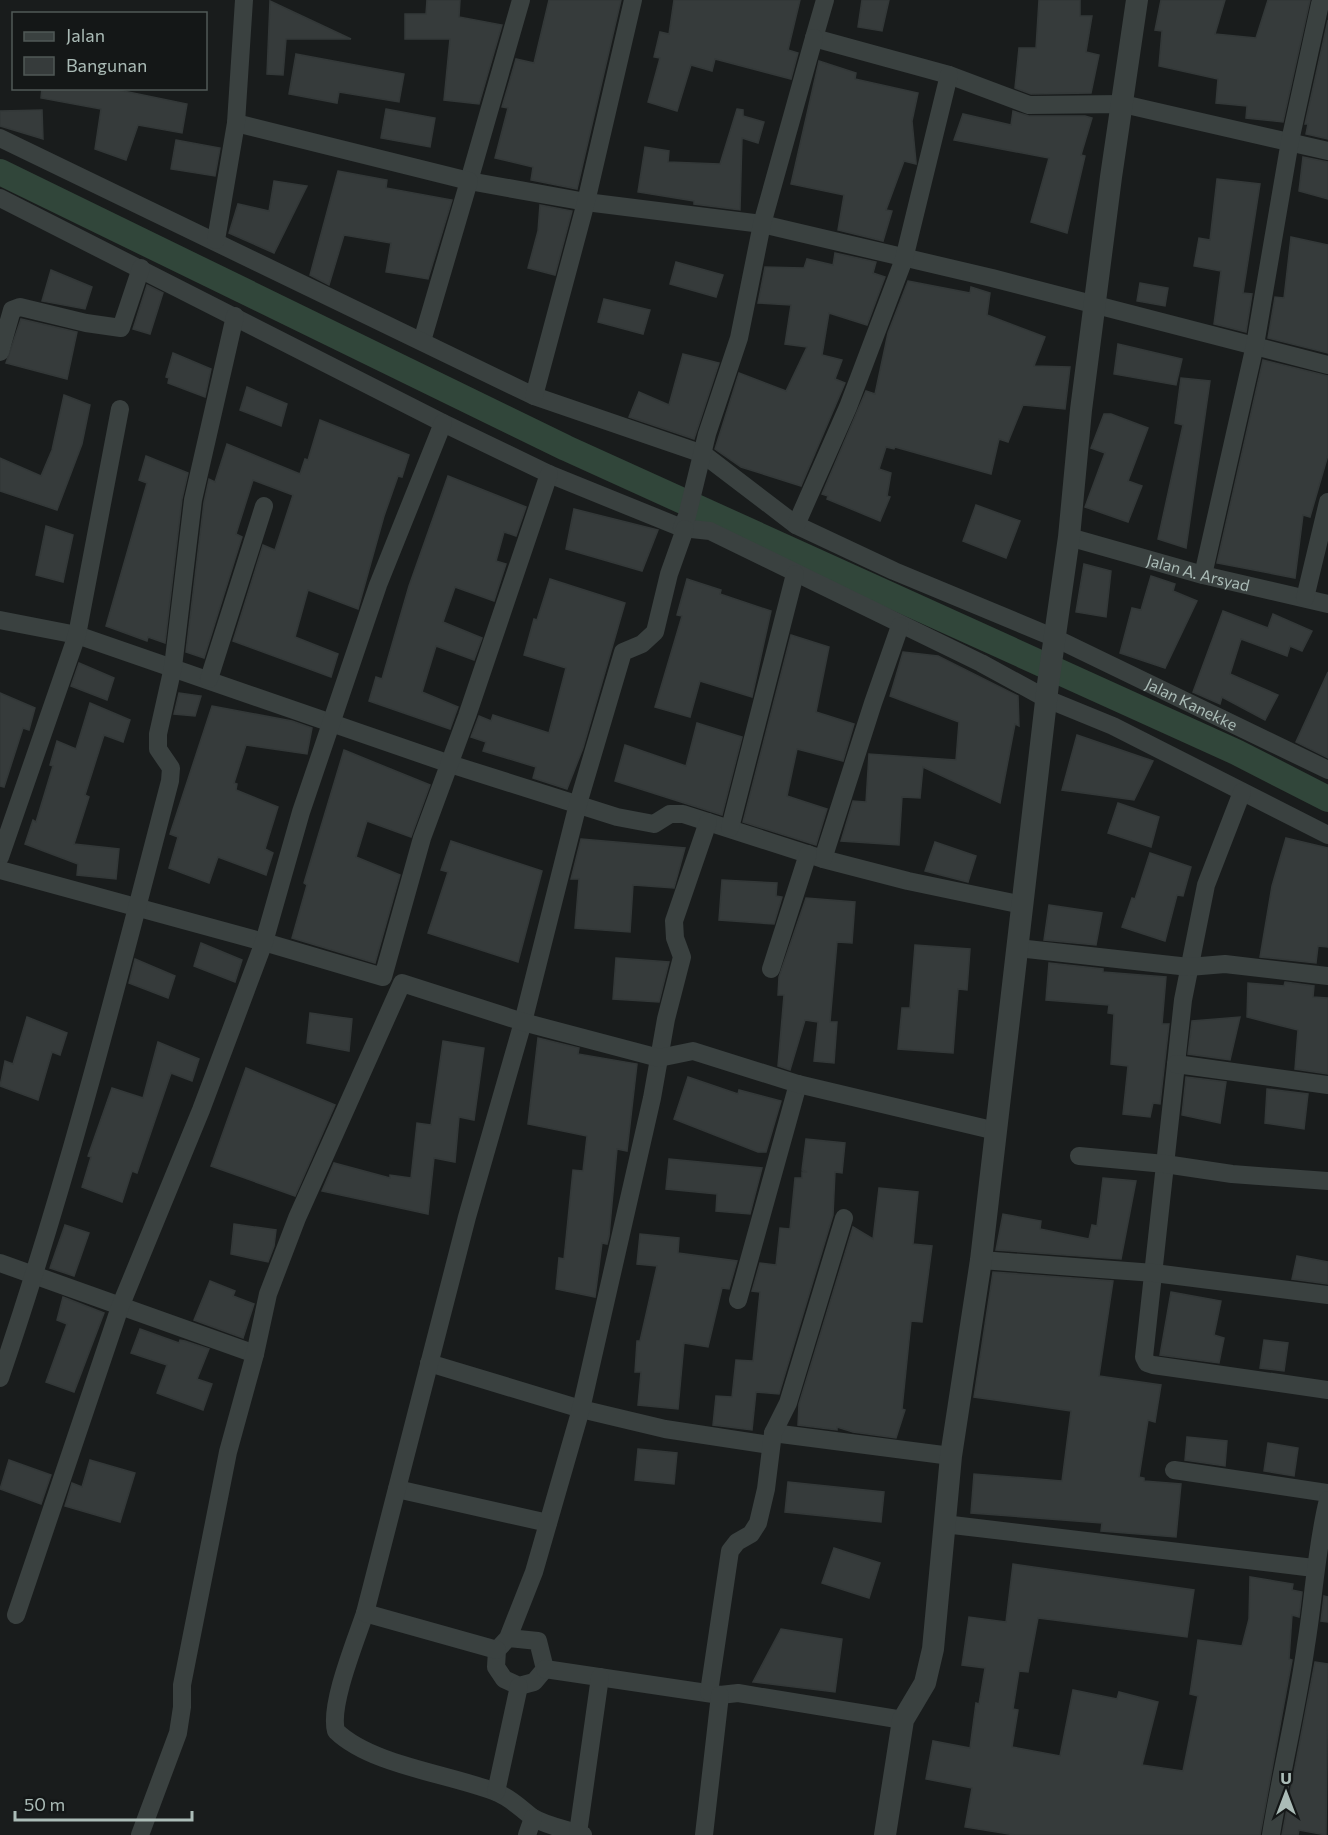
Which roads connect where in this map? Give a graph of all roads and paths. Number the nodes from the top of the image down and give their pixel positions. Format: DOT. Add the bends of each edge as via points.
graph roads {
  1 [pos="244,0"];
  2 [pos="521,0"];
  3 [pos="633,0"];
  4 [pos="825,0"];
  5 [pos="1137,0"];
  6 [pos="1320,4"];
  7 [pos="814,38"];
  8 [pos="949,75"];
  9 [pos="1123,104"];
  10 [pos="236,123"];
  11 [pos="0,138"];
  12 [pos="1290,141"];
  13 [pos="1328,151"];
  14 [pos="469,181"];
  15 [pos="0,198"];
  16 [pos="586,202"];
  17 [pos="762,224"];
  18 [pos="216,240"];
  19 [pos="903,259"];
  20 [pos="141,268"];
  21 [pos="1096,305"];
  22 [pos="235,316"];
  23 [pos="422,341"];
  24 [pos="1255,345"];
  25 [pos="0,352"];
  26 [pos="1328,365"];
  27 [pos="534,396"];
  28 [pos="120,409"];
  29 [pos="443,423"];
  30 [pos="702,460"];
  31 [pos="549,474"];
  32 [pos="1328,502"];
  33 [pos="264,506"];
  34 [pos="685,524"];
  35 [pos="796,525"];
  36 [pos="1069,537"];
  37 [pos="795,574"];
  38 [pos="1203,574"];
  39 [pos="1305,598"];
  40 [pos="1328,604"];
  41 [pos="0,620"];
  42 [pos="900,626"];
  43 [pos="77,635"];
  44 [pos="1055,645"];
  45 [pos="173,667"];
  46 [pos="209,679"];
  47 [pos="1047,691"];
  48 [pos="333,721"];
  49 [pos="450,764"];
  50 [pos="1328,770"];
  51 [pos="1242,792"];
  52 [pos="578,804"];
  53 [pos="708,822"];
  54 [pos="730,828"];
  55 [pos="1328,835"];
  56 [pos="816,856"];
  57 [pos="0,857"];
  58 [pos="0,870"];
  59 [pos="1023,905"];
  60 [pos="139,908"];
  61 [pos="264,942"];
  62 [pos="1018,948"];
  63 [pos="1189,968"];
  64 [pos="771,969"];
  65 [pos="1328,976"];
  66 [pos="383,977"];
  67 [pos="402,983"];
  68 [pos="523,1022"];
  69 [pos="659,1058"];
  70 [pos="1176,1064"];
  71 [pos="798,1084"];
  72 [pos="1328,1085"];
  73 [pos="996,1131"];
  74 [pos="1079,1156"];
  75 [pos="1165,1164"];
  76 [pos="1328,1181"];
  77 [pos="844,1218"];
  78 [pos="981,1260"];
  79 [pos="0,1263"];
  80 [pos="1154,1273"];
  81 [pos="35,1276"];
  82 [pos="1328,1295"];
  83 [pos="738,1300"];
  84 [pos="120,1307"];
  85 [pos="255,1354"];
  86 [pos="429,1363"];
  87 [pos="0,1378"];
  88 [pos="1328,1390"];
  89 [pos="581,1409"];
  90 [pos="771,1439"];
  91 [pos="951,1456"];
  92 [pos="1174,1470"];
  93 [pos="397,1489"];
  94 [pos="1328,1493"];
  95 [pos="1328,1500"];
  96 [pos="548,1523"];
  97 [pos="944,1524"];
  98 [pos="1314,1568"];
  99 [pos="365,1613"];
  100 [pos="16,1615"];
  101 [pos="502,1644"];
  102 [pos="546,1669"];
  103 [pos="600,1677"];
  104 [pos="519,1686"];
  105 [pos="715,1694"];
  106 [pos="903,1720"];
  107 [pos="496,1792"];
  108 [pos="530,1826"];
  109 [pos="581,1834"];
  110 [pos="140,1835"];
  111 [pos="704,1835"];
  112 [pos="885,1835"];
  113 [pos="1271,1835"];
  1 -- 10 [label="street"];
  2 -- 14 [label="street"];
  3 -- 16 [label="street"];
  4 -- 7 [label="street"];
  5 -- 9 [label="street"];
  6 -- 12 [label="street"];
  7 -- 8 [label="street"];
  7 -- 17 [label="street"];
  8 -- 9 [label="street" via="1029,105"];
  8 -- 19 [label="street"];
  9 -- 12 [label="street"];
  9 -- 21 [label="street"];
  10 -- 14 [label="street"];
  10 -- 18 [label="street"];
  11 -- 18 [label="street, Jalan Kanekke"];
  12 -- 13 [label="street"];
  12 -- 24 [label="street"];
  14 -- 16 [label="street"];
  14 -- 23 [label="street"];
  15 -- 20 [label="street"];
  16 -- 17 [label="street"];
  16 -- 27 [label="street"];
  17 -- 19 [label="street"];
  17 -- 30 [label="street" via="739,338"];
  18 -- 23 [label="street, Jalan Kanekke"];
  19 -- 21 [label="street"];
  19 -- 35 [label="street" via="848,407"];
  20 -- 22 [label="street"];
  20 -- 25 [label="street" via="121,328 20,307 12,310"];
  21 -- 24 [label="street"];
  21 -- 36 [label="street"];
  22 -- 29 [label="street"];
  22 -- 45 [label="street" via="193,500"];
  23 -- 27 [label="street, Jalan Kanekke"];
  24 -- 26 [label="street"];
  24 -- 38 [label="street"];
  27 -- 30 [label="street, Jalan Kanekke"];
  28 -- 43 [label="street"];
  29 -- 31 [label="street"];
  29 -- 48 [label="street" via="378,585"];
  30 -- 34 [label="street"];
  30 -- 35 [label="street, Jalan Kanekke"];
  31 -- 34 [label="street"];
  31 -- 49 [label="street"];
  32 -- 39 [label="street"];
  33 -- 46 [label="street"];
  34 -- 37 [label="street" via="710,531"];
  34 -- 52 [label="street" via="655,632 642,644 623,652 620,658"];
  35 -- 44 [label="street, Jalan Kanekke"];
  36 -- 38 [label="street, Jalan A. Arsyad"];
  36 -- 44 [label="street"];
  37 -- 42 [label="street"];
  37 -- 54 [label="street"];
  38 -- 39 [label="street, Jalan A. Arsyad"];
  39 -- 40 [label="street, Jalan A. Arsyad"];
  41 -- 43 [label="street"];
  42 -- 47 [label="street"];
  42 -- 56 [label="street"];
  43 -- 45 [label="street"];
  43 -- 57 [label="street"];
  44 -- 47 [label="street"];
  44 -- 50 [label="street, Jalan Kanekke"];
  45 -- 46 [label="street"];
  45 -- 60 [label="street" via="158,745 170,763 170,781"];
  46 -- 48 [label="street"];
  47 -- 51 [label="street"];
  47 -- 59 [label="street"];
  48 -- 49 [label="street"];
  48 -- 61 [label="street" via="301,812"];
  49 -- 52 [label="street"];
  49 -- 66 [label="street" via="422,837"];
  51 -- 55 [label="street"];
  51 -- 63 [label="street" via="1206,885"];
  52 -- 53 [label="street" via="637,822 659,823 674,814"];
  52 -- 68 [label="street"];
  53 -- 54 [label="street"];
  53 -- 69 [label="street" via="674,921 682,957"];
  54 -- 56 [label="street"];
  56 -- 59 [label="street"];
  56 -- 64 [label="street"];
  58 -- 60 [label="street"];
  59 -- 62 [label="street"];
  60 -- 61 [label="street"];
  60 -- 81 [label="street"];
  61 -- 66 [label="street"];
  61 -- 84 [label="street" via="201,1110"];
  62 -- 63 [label="street"];
  62 -- 73 [label="street"];
  63 -- 65 [label="street" via="1225,963"];
  63 -- 70 [label="street"];
  66 -- 67 [label="street"];
  67 -- 68 [label="street"];
  67 -- 85 [label="street" via="297,1218 267,1294"];
  68 -- 69 [label="street"];
  68 -- 86 [label="street"];
  69 -- 71 [label="street" via="693,1051"];
  69 -- 89 [label="street"];
  70 -- 72 [label="street"];
  70 -- 75 [label="street"];
  71 -- 73 [label="street"];
  71 -- 83 [label="street"];
  73 -- 78 [label="street"];
  74 -- 75 [label="street"];
  75 -- 76 [label="street"];
  75 -- 80 [label="street"];
  77 -- 90 [label="street" via="788,1403"];
  78 -- 80 [label="street"];
  78 -- 91 [label="street"];
  79 -- 81 [label="street"];
  80 -- 82 [label="street"];
  80 -- 88 [label="street" via="1144,1347 1147,1363"];
  81 -- 84 [label="street"];
  81 -- 87 [label="street"];
  84 -- 85 [label="street"];
  84 -- 100 [label="street"];
  85 -- 110 [label="street" via="226,1463 182,1685 181,1720"];
  86 -- 89 [label="street"];
  86 -- 93 [label="street"];
  89 -- 90 [label="street" via="665,1429"];
  89 -- 96 [label="street"];
  90 -- 91 [label="street"];
  90 -- 105 [label="street" via="758,1523 730,1551"];
  91 -- 97 [label="street"];
  92 -- 94 [label="street"];
  93 -- 96 [label="street"];
  93 -- 99 [label="street"];
  95 -- 98 [label="street"];
  96 -- 101 [label="street" via="534,1572"];
  97 -- 98 [label="street"];
  97 -- 106 [label="street" via="933,1649 925,1683"];
  98 -- 113 [label="street" via="1307,1643"];
  99 -- 101 [label="street"];
  99 -- 107 [label="street" via="334,1716 336,1731 362,1748"];
  101 -- 102 [label="street" via="538,1641"];
  101 -- 104 [label="street" via="496,1667 504,1680"];
  102 -- 103 [label="street"];
  102 -- 104 [label="street" via="534,1682"];
  103 -- 105 [label="street"];
  103 -- 109 [label="street"];
  104 -- 107 [label="street"];
  105 -- 106 [label="street" via="738,1693"];
  105 -- 111 [label="street"];
  106 -- 112 [label="street"];
  107 -- 108 [label="street" via="512,1800"];
  108 -- 109 [label="street"];
}
